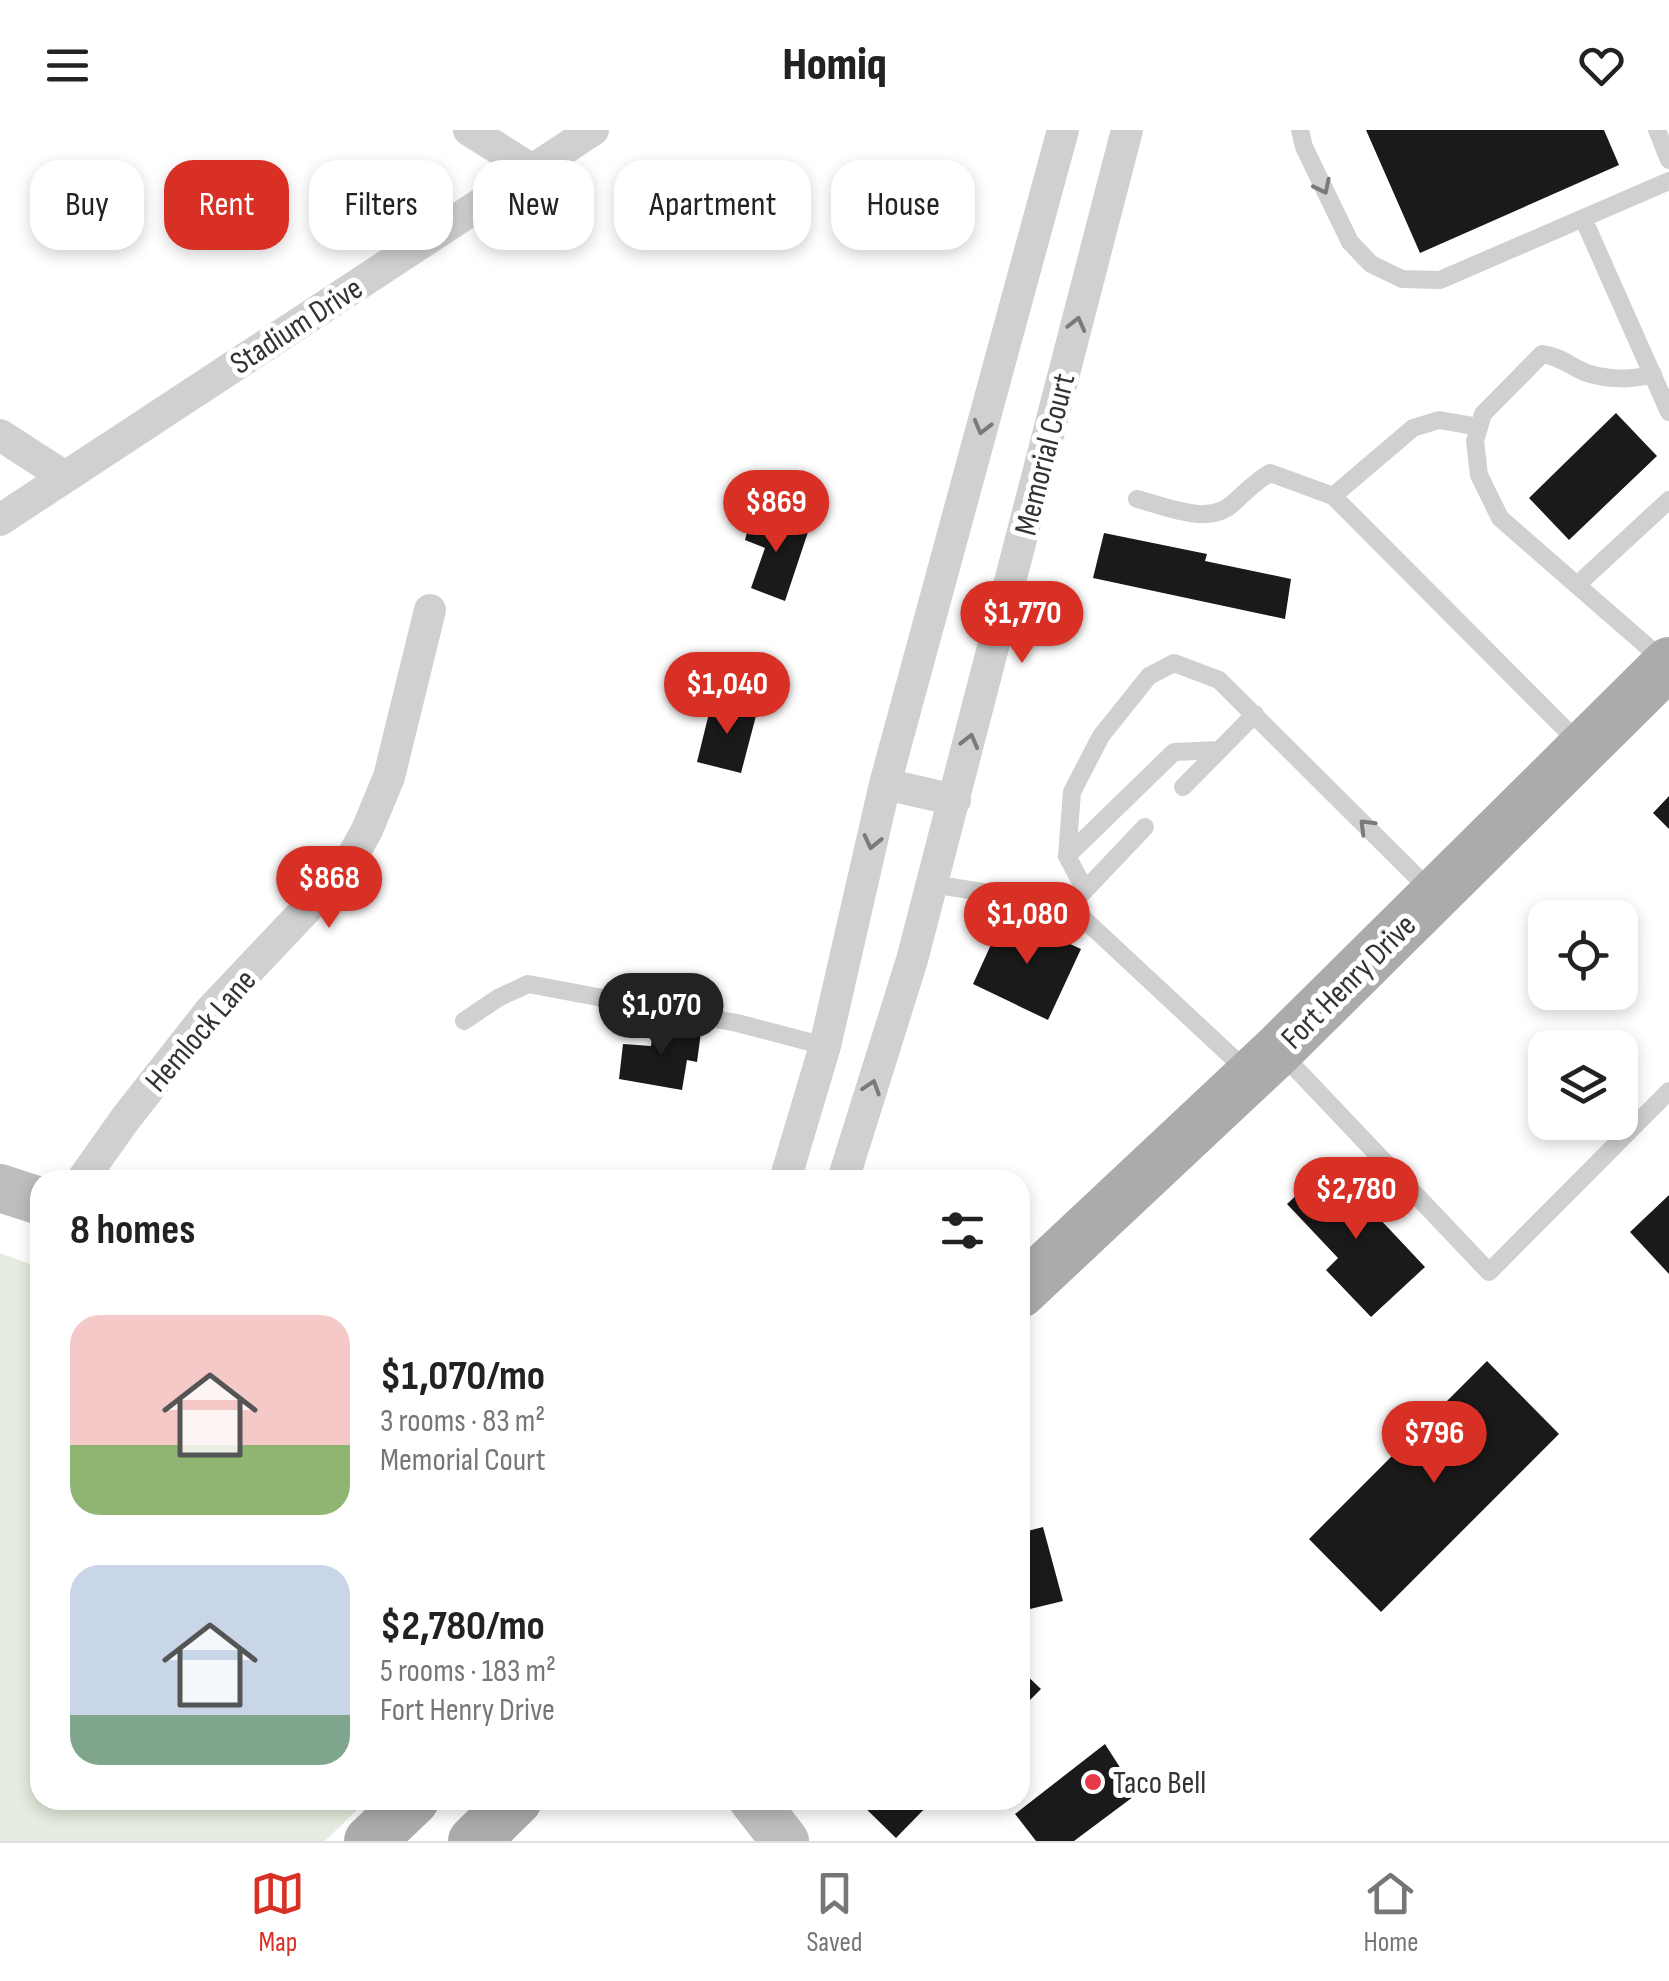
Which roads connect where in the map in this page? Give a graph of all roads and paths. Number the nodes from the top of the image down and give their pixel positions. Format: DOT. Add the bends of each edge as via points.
graph roads {
  1 [pos="468,130"];
  2 [pos="592,130"];
  3 [pos="1064,130"];
  4 [pos="1127,130"];
  5 [pos="1300,130"];
  6 [pos="1657,130"];
  7 [pos="516,160"];
  8 [pos="547,160"];
  9 [pos="1669,160"];
  10 [pos="1669,181"];
  11 [pos="473,209"];
  12 [pos="1584,218"];
  13 [pos="1653,374"];
  14 [pos="1669,412"];
  15 [pos="1479,427"];
  16 [pos="0,435"];
  17 [pos="65,477"];
  18 [pos="1333,496"];
  19 [pos="1137,499"];
  20 [pos="1669,500"];
  21 [pos="0,520"];
  22 [pos="1577,585"];
  23 [pos="430,610"];
  24 [pos="1654,683"];
  25 [pos="1255,714"];
  26 [pos="1584,748"];
  27 [pos="1218,750"];
  28 [pos="885,784"];
  29 [pos="1183,787"];
  30 [pos="955,800"];
  31 [pos="1145,827"];
  32 [pos="1067,856"];
  33 [pos="932,884"];
  34 [pos="1085,890"];
  35 [pos="1435,895"];
  36 [pos="1070,906"];
  37 [pos="464,1021"];
  38 [pos="825,1046"];
  39 [pos="1265,1062"];
  40 [pos="1669,1091"];
  41 [pos="89,1170"];
  42 [pos="787,1170"];
  43 [pos="846,1170"];
  44 [pos="0,1188"];
  45 [pos="30,1198"];
  46 [pos="1030,1283"];
  47 [pos="402,1810"];
  48 [pos="506,1810"];
  49 [pos="761,1810"];
  50 [pos="370,1841"];
  51 [pos="474,1841"];
  52 [pos="785,1841"];
  1 -- 7 [label="street"];
  2 -- 8 [label="street, Stadium Drive"];
  3 -- 28 [label="street, Memorial Court, one-way"];
  30 -- 4 [label="street, Memorial Court, one-way"];
  5 -- 12 [label="lane, one-way" via="1350,242 1370,264 1402,279 1440,280"];
  6 -- 9 [label="lane"];
  10 -- 12 [label="lane"];
  11 -- 17 [label="street, Stadium Drive"];
  12 -- 13 [label="lane"];
  13 -- 14 [label="lane"];
  13 -- 15 [label="lane" via="1634,380 1588,373 1542,354 1483,414"];
  15 -- 18 [label="lane" via="1439,420 1413,428"];
  15 -- 22 [label="lane" via="1480,475 1500,518"];
  16 -- 17 [label="street"];
  17 -- 21 [label="street, Stadium Drive"];
  18 -- 19 [label="lane" via="1270,473 1210,516"];
  18 -- 26 [label="lane"];
  20 -- 22 [label="lane"];
  22 -- 24 [label="lane"];
  23 -- 41 [label="street, Hemlock Lane" via="389,777 348,866 210,1012"];
  24 -- 26 [label="main road, Fort Henry Drive"];
  25 -- 27 [label="lane"];
  25 -- 32 [label="lane" via="1218,680 1174,663 1149,676 1101,736 1072,792"];
  35 -- 25 [label="lane, one-way"];
  26 -- 35 [label="main road, Fort Henry Drive"];
  27 -- 29 [label="lane"];
  27 -- 32 [label="lane" via="1174,752"];
  28 -- 30 [label="street"];
  28 -- 38 [label="street, Memorial Court, one-way"];
  30 -- 33 [label="street, Memorial Court"];
  31 -- 34 [label="lane"];
  32 -- 34 [label="lane"];
  33 -- 36 [label="lane"];
  43 -- 33 [label="street, Memorial Court, one-way"];
  34 -- 36 [label="lane"];
  35 -- 39 [label="main road, Fort Henry Drive"];
  36 -- 39 [label="lane"];
  37 -- 38 [label="lane" via="528,984"];
  38 -- 42 [label="street, Memorial Court"];
  39 -- 40 [label="lane" via="1488,1272"];
  39 -- 46 [label="main road, Fort Henry Drive"];
  44 -- 45 [label="main road"];
  47 -- 50 [label="main road"];
  48 -- 51 [label="main road"];
  49 -- 52 [label="main road"];
}
